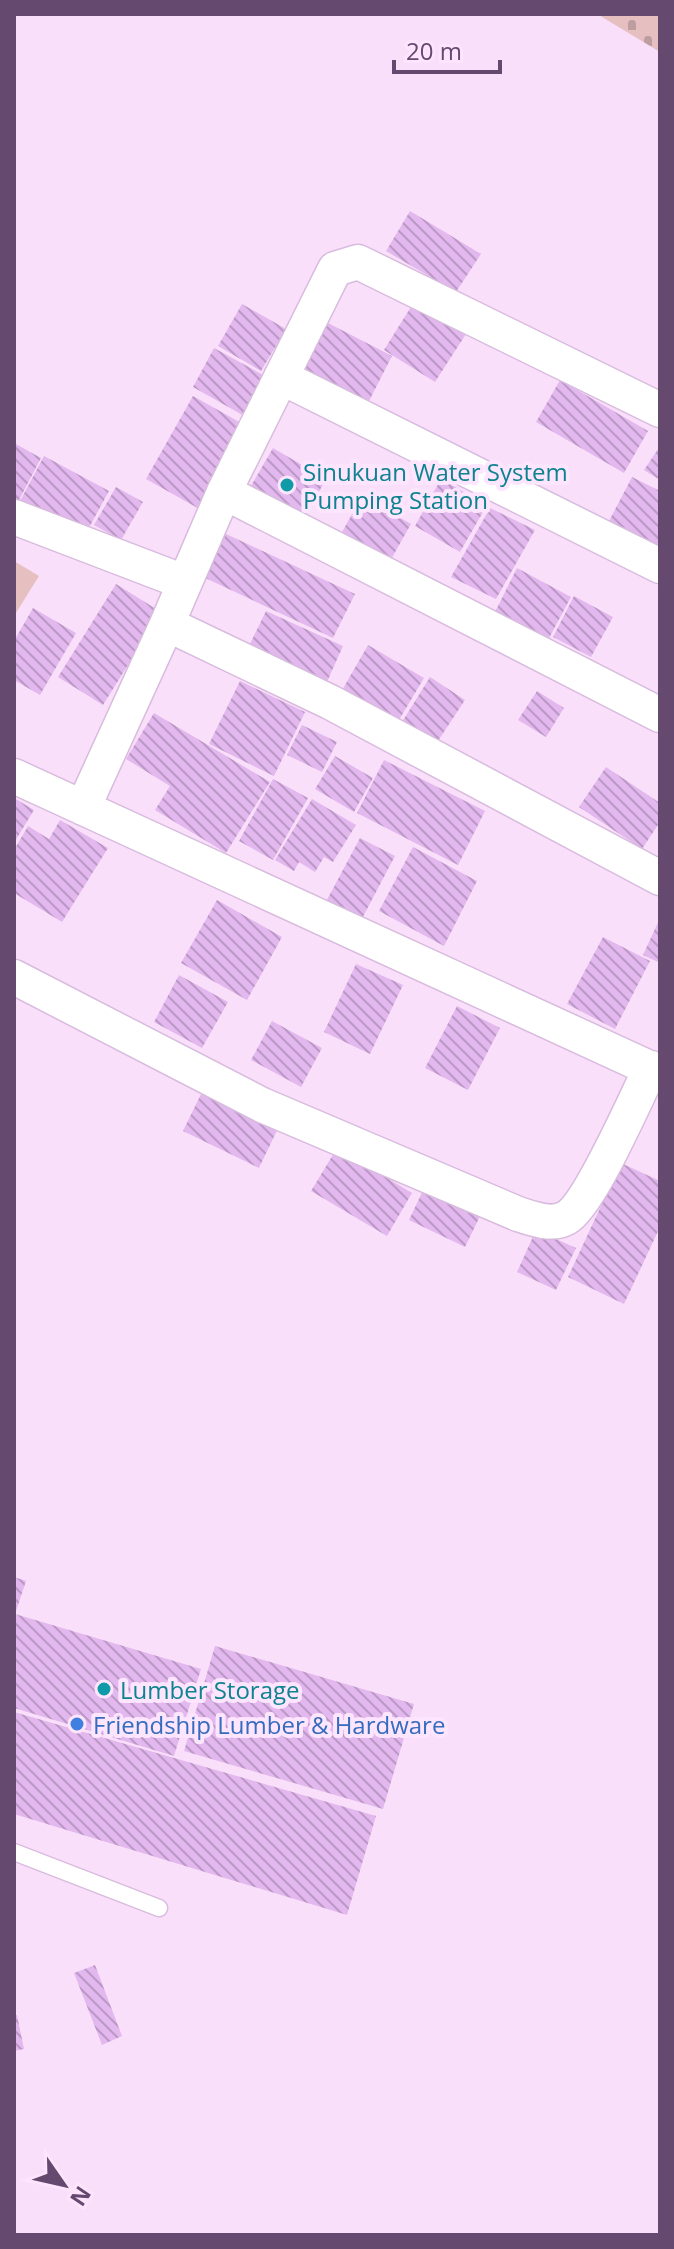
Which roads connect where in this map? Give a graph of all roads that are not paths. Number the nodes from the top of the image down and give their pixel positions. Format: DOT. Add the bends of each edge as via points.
graph roads {
  1 [pos="281,377"];
  2 [pos="660,410"];
  3 [pos="224,492"];
  4 [pos="14,517"];
  5 [pos="660,566"];
  6 [pos="184,582"];
  7 [pos="167,624"];
  8 [pos="660,715"];
  9 [pos="14,776"];
  10 [pos="83,808"];
  11 [pos="660,878"];
  12 [pos="14,977"];
  13 [pos="655,1070"];
  14 [pos="14,1852"];
  15 [pos="159,1908"];
  1 -- 2 [label="street" via="335,269 358,262"];
  1 -- 3 [label="street"];
  1 -- 5 [label="street"];
  3 -- 6 [label="street"];
  3 -- 8 [label="street"];
  4 -- 6 [label="street"];
  6 -- 7 [label="street"];
  7 -- 10 [label="street"];
  7 -- 11 [label="street" via="330,702"];
  9 -- 10 [label="street"];
  10 -- 13 [label="street"];
  12 -- 13 [label="street" via="262,1105 544,1222 566,1218 587,1196"];
  14 -- 15 [label="lane"];
}
